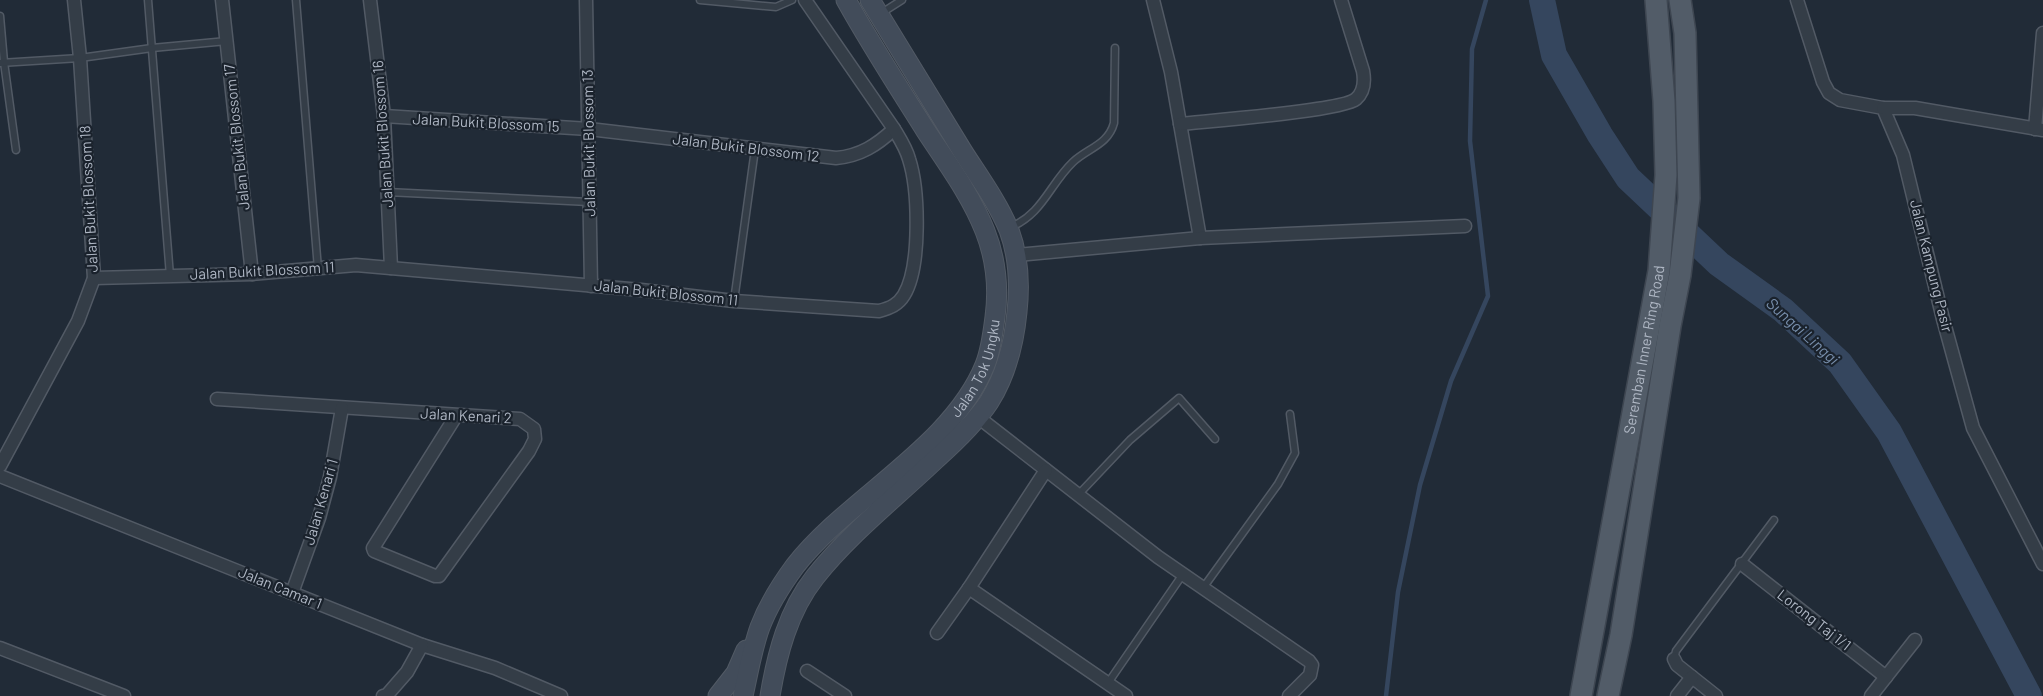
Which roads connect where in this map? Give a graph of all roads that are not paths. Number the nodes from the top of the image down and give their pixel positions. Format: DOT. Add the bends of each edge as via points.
graph roads {
  1 [pos="74,0"];
  2 [pos="148,0"];
  3 [pos="222,0"];
  4 [pos="296,0"];
  5 [pos="370,0"];
  6 [pos="586,0"];
  7 [pos="700,0"];
  8 [pos="792,0"];
  9 [pos="805,0"];
  10 [pos="846,0"];
  11 [pos="902,0"];
  12 [pos="1153,0"];
  13 [pos="1340,0"];
  14 [pos="1656,0"];
  15 [pos="1680,0"];
  16 [pos="1797,0"];
  17 [pos="874,7"];
  18 [pos="0,16"];
  19 [pos="2043,33"];
  20 [pos="227,41"];
  21 [pos="152,48"];
  22 [pos="1115,48"];
  23 [pos="80,58"];
  24 [pos="2,63"];
  25 [pos="1882,108"];
  26 [pos="384,116"];
  27 [pos="1180,124"];
  28 [pos="588,129"];
  29 [pos="894,129"];
  30 [pos="2039,130"];
  31 [pos="755,149"];
  32 [pos="16,150"];
  33 [pos="388,192"];
  34 [pos="589,202"];
  35 [pos="1465,226"];
  36 [pos="1008,228"];
  37 [pos="1200,238"];
  38 [pos="1017,255"];
  39 [pos="318,268"];
  40 [pos="391,268"];
  41 [pos="252,274"];
  42 [pos="170,276"];
  43 [pos="94,278"];
  44 [pos="591,286"];
  45 [pos="734,301"];
  46 [pos="217,399"];
  47 [pos="342,408"];
  48 [pos="1290,414"];
  49 [pos="456,416"];
  50 [pos="978,417"];
  51 [pos="1215,439"];
  52 [pos="0,466"];
  53 [pos="1046,470"];
  54 [pos="0,476"];
  55 [pos="1078,495"];
  56 [pos="1774,520"];
  57 [pos="1742,564"];
  58 [pos="2043,564"];
  59 [pos="1183,574"];
  60 [pos="969,588"];
  61 [pos="1203,588"];
  62 [pos="292,593"];
  63 [pos="1595,617"];
  64 [pos="760,628"];
  65 [pos="937,633"];
  66 [pos="1621,635"];
  67 [pos="1915,640"];
  68 [pos="422,645"];
  69 [pos="0,648"];
  70 [pos="1674,659"];
  71 [pos="807,671"];
  72 [pos="1692,677"];
  73 [pos="1886,677"];
  74 [pos="1108,683"];
  75 [pos="840,695"];
  76 [pos="124,696"];
  77 [pos="383,696"];
  78 [pos="561,696"];
  79 [pos="718,696"];
  80 [pos="743,696"];
  81 [pos="770,696"];
  82 [pos="1126,696"];
  83 [pos="1289,696"];
  84 [pos="1574,696"];
  85 [pos="1581,696"];
  86 [pos="1608,696"];
  87 [pos="1613,696"];
  88 [pos="1677,696"];
  89 [pos="1716,696"];
  90 [pos="1872,696"];
  1 -- 23 [label="street, Jalan Bukit Blossom 18"];
  2 -- 21 [label="lane"];
  3 -- 20 [label="street, Jalan Bukit Blossom 17"];
  4 -- 39 [label="lane"];
  5 -- 26 [label="street, Jalan Bukit Blossom 16"];
  6 -- 28 [label="street, Jalan Bukit Blossom 13"];
  7 -- 8 [label="lane" via="776,7"];
  9 -- 29 [label="street, Jalan Bukit Blossom 11"];
  10 -- 64 [label="main road, Jalan Tok Ungku" via="967,194 985,231 994,257 998,287 993,338 985,364 962,406 795,566"];
  11 -- 17 [label="lane"];
  12 -- 27 [label="street"];
  13 -- 27 [label="street" via="1364,71 1365,83 1356,99 1346,104 1301,111"];
  14 -- 63 [label="main road, Seremban Inner Ring Road" via="1666,175 1659,272"];
  15 -- 66 [label="main road, Seremban Inner Ring Road" via="1685,33 1689,198 1680,275"];
  16 -- 25 [label="street" via="1829,93 1840,100"];
  17 -- 36 [label="main road, Jalan Tok Ungku"];
  18 -- 24 [label="lane"];
  19 -- 30 [label="street"];
  20 -- 21 [label="lane"];
  20 -- 41 [label="street, Jalan Bukit Blossom 17"];
  21 -- 23 [label="lane"];
  21 -- 42 [label="lane"];
  22 -- 36 [label="lane" via="1112,131 1097,147 1073,162 1029,217"];
  23 -- 24 [label="lane"];
  23 -- 43 [label="street, Jalan Bukit Blossom 18"];
  24 -- 32 [label="lane"];
  25 -- 30 [label="street" via="1914,108"];
  25 -- 58 [label="street, Jalan Kampung Pasir" via="1904,155 1973,428"];
  26 -- 28 [label="street, Jalan Bukit Blossom 15"];
  26 -- 33 [label="street, Jalan Bukit Blossom 16"];
  27 -- 37 [label="street"];
  28 -- 31 [label="street, Jalan Bukit Blossom 12"];
  28 -- 34 [label="street, Jalan Bukit Blossom 13"];
  29 -- 31 [label="street, Jalan Bukit Blossom 12" via="867,150 848,157"];
  29 -- 45 [label="street, Jalan Bukit Blossom 11" via="910,160 917,202 914,255 908,287 897,303 879,311"];
  31 -- 45 [label="lane"];
  33 -- 34 [label="lane"];
  33 -- 40 [label="street, Jalan Bukit Blossom 16"];
  34 -- 44 [label="street, Jalan Bukit Blossom 13"];
  35 -- 37 [label="street"];
  36 -- 38 [label="main road, Jalan Tok Ungku"];
  37 -- 38 [label="street"];
  38 -- 50 [label="main road, Jalan Tok Ungku" via="1019,292 1011,348 1002,377"];
  39 -- 40 [label="street, Jalan Bukit Blossom 11"];
  39 -- 41 [label="street, Jalan Bukit Blossom 11"];
  40 -- 44 [label="street, Jalan Bukit Blossom 11"];
  41 -- 42 [label="street, Jalan Bukit Blossom 11"];
  42 -- 43 [label="street, Jalan Bukit Blossom 11"];
  43 -- 52 [label="street, Jalan Bukit Blossom 18" via="78,321"];
  44 -- 45 [label="street, Jalan Bukit Blossom 11"];
  46 -- 47 [label="street, Jalan Kenari 2"];
  47 -- 49 [label="street, Jalan Kenari 2"];
  47 -- 62 [label="street, Jalan Kenari 1" via="319,518"];
  48 -- 61 [label="lane" via="1295,453 1278,484"];
  49 -- 49 [label="street, Jalan Kenari 2" via="520,419 534,428 535,439 439,576 435,576 373,548"];
  50 -- 53 [label="street"];
  50 -- 81 [label="main road, Jalan Tok Ungku" via="814,578 796,606 783,638"];
  51 -- 55 [label="lane" via="1179,398 1130,440"];
  53 -- 55 [label="street"];
  53 -- 60 [label="street"];
  54 -- 62 [label="street, Jalan Camar 1"];
  55 -- 59 [label="street"];
  56 -- 57 [label="lane"];
  57 -- 70 [label="lane" via="1676,651"];
  57 -- 73 [label="street, Lorong Taj 1/1"];
  59 -- 61 [label="street"];
  59 -- 74 [label="lane"];
  60 -- 65 [label="street"];
  60 -- 74 [label="street"];
  61 -- 83 [label="street" via="1304,657 1312,666 1310,675"];
  62 -- 68 [label="street, Jalan Camar 1"];
  63 -- 84 [label="main road"];
  63 -- 85 [label="main road, Seremban Inner Ring Road"];
  64 -- 79 [label="main road" via="751,636 736,673"];
  64 -- 80 [label="main road, Jalan Tok Ungku"];
  66 -- 86 [label="main road, Seremban Inner Ring Road"];
  66 -- 87 [label="main road"];
  67 -- 73 [label="street"];
  68 -- 77 [label="street" via="407,672"];
  68 -- 78 [label="street, Jalan Camar 1" via="495,668"];
  69 -- 76 [label="street"];
  70 -- 72 [label="street"];
  71 -- 75 [label="street"];
  72 -- 88 [label="street"];
  72 -- 89 [label="street"];
  73 -- 90 [label="street"];
  74 -- 82 [label="street"];
}
